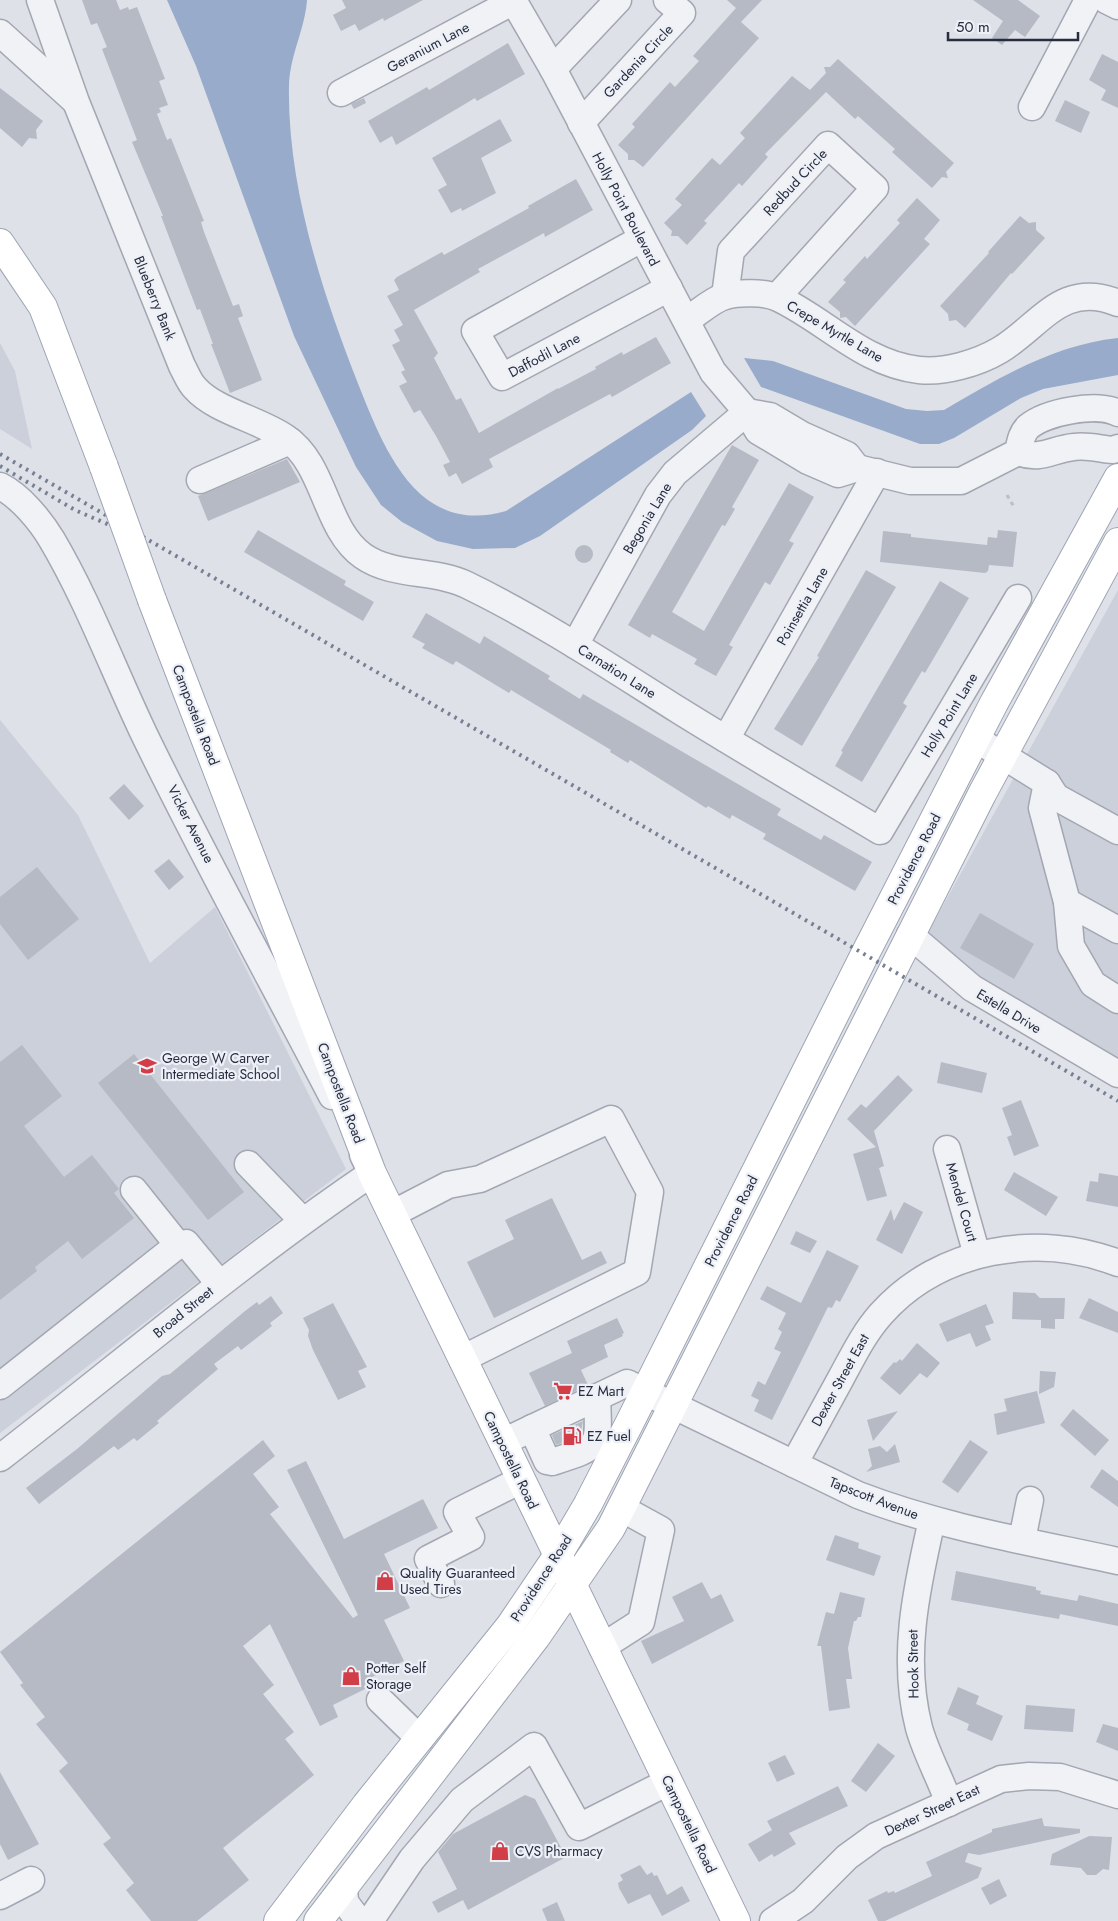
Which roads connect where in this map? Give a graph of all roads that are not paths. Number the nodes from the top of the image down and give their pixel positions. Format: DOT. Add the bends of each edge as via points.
graph roads {
  1 [pos="40,0"];
  2 [pos="618,0"];
  3 [pos="667,0"];
  4 [pos="1088,0"];
  5 [pos="1106,0"];
  6 [pos="514,1"];
  7 [pos="1118,6"];
  8 [pos="0,33"];
  9 [pos="553,69"];
  10 [pos="341,93"];
  11 [pos="76,102"];
  12 [pos="1032,107"];
  13 [pos="581,123"];
  14 [pos="641,239"];
  15 [pos="0,242"];
  16 [pos="669,288"];
  17 [pos="725,296"];
  18 [pos="777,297"];
  19 [pos="1118,303"];
  20 [pos="687,320"];
  21 [pos="747,412"];
  22 [pos="1118,413"];
  23 [pos="290,441"];
  24 [pos="1118,448"];
  25 [pos="1018,452"];
  26 [pos="867,470"];
  27 [pos="1118,478"];
  28 [pos="200,480"];
  29 [pos="0,486"];
  30 [pos="344,537"];
  31 [pos="1118,542"];
  32 [pos="1018,598"];
  33 [pos="575,645"];
  34 [pos="726,739"];
  35 [pos="976,739"];
  36 [pos="1002,755"];
  37 [pos="1047,783"];
  38 [pos="1118,810"];
  39 [pos="880,831"];
  40 [pos="1118,831"];
  41 [pos="1067,902"];
  42 [pos="1118,930"];
  43 [pos="910,935"];
  44 [pos="1118,1000"];
  45 [pos="823,1039"];
  46 [pos="850,1053"];
  47 [pos="1118,1074"];
  48 [pos="947,1149"];
  49 [pos="248,1164"];
  50 [pos="372,1173"];
  51 [pos="134,1190"];
  52 [pos="392,1214"];
  53 [pos="302,1220"];
  54 [pos="178,1246"];
  55 [pos="978,1255"];
  56 [pos="1118,1263"];
  57 [pos="219,1283"];
  58 [pos="462,1359"];
  59 [pos="0,1386"];
  60 [pos="646,1392"];
  61 [pos="597,1397"];
  62 [pos="674,1405"];
  63 [pos="532,1428"];
  64 [pos="503,1442"];
  65 [pos="0,1458"];
  66 [pos="794,1464"];
  67 [pos="522,1480"];
  68 [pos="1030,1500"];
  69 [pos="621,1508"];
  70 [pos="932,1520"];
  71 [pos="1022,1540"];
  72 [pos="558,1555"];
  73 [pos="1118,1561"];
  74 [pos="441,1584"];
  75 [pos="573,1586"];
  76 [pos="602,1647"];
  77 [pos="380,1700"];
  78 [pos="420,1739"];
  79 [pos="668,1782"];
  80 [pos="1118,1795"];
  81 [pos="949,1803"];
  82 [pos="366,1805"];
  83 [pos="31,1880"];
  84 [pos="344,1886"];
  85 [pos="0,1896"];
  86 [pos="278,1921"];
  87 [pos="311,1921"];
  88 [pos="318,1921"];
  89 [pos="359,1921"];
  90 [pos="370,1921"];
  91 [pos="736,1921"];
  92 [pos="773,1921"];
  1 -- 11 [label="street, Blueberry Bank"];
  2 -- 9 [label="street"];
  3 -- 13 [label="street, Gardenia Circle" via="682,13"];
  4 -- 12 [label="street"];
  5 -- 7 [label="street"];
  6 -- 9 [label="street, Holly Point Boulevard"];
  6 -- 10 [label="street, Geranium Lane"];
  8 -- 11 [label="street"];
  9 -- 13 [label="street, Holly Point Boulevard"];
  11 -- 23 [label="street, Blueberry Bank" via="182,366 195,389"];
  13 -- 14 [label="street, Holly Point Boulevard"];
  14 -- 16 [label="street, Holly Point Boulevard"];
  14 -- 16 [label="street, Daffodil Lane" via="475,330 502,377"];
  15 -- 50 [label="main road, Campostella Road, bridge" via="43,307"];
  16 -- 20 [label="street, Holly Point Boulevard"];
  17 -- 18 [label="street, Crepe Myrtle Lane"];
  17 -- 18 [label="street, Redbud Circle" via="731,251 828,145 875,188"];
  17 -- 20 [label="street, Crepe Myrtle Lane"];
  18 -- 19 [label="street, Crepe Myrtle Lane" via="846,341 887,362 920,370 950,368 999,351 1045,313 1079,297 1102,297"];
  20 -- 21 [label="street, Holly Point Boulevard" via="713,372"];
  21 -- 26 [label="street" via="770,416 847,455"];
  21 -- 33 [label="street, Begonia Lane" via="675,473 658,495"];
  22 -- 25 [label="street" via="1089,408 1044,419 1028,428 1021,438"];
  23 -- 28 [label="street"];
  23 -- 30 [label="street, Blueberry Bank" via="303,454"];
  24 -- 25 [label="street" via="1076,446 1045,456"];
  25 -- 26 [label="street" via="961,481 910,481"];
  26 -- 34 [label="street, Poinsettia Lane"];
  27 -- 35 [label="main road, Providence Road"];
  29 -- 50 [label="street, Vicker Avenue" via="18,500 51,538 145,735"];
  30 -- 33 [label="street, Carnation Lane" via="362,555 382,566 443,576 466,584"];
  31 -- 36 [label="main road, Providence Road"];
  32 -- 39 [label="street, Holly Point Lane"];
  33 -- 34 [label="street, Carnation Lane"];
  34 -- 39 [label="street, Carnation Lane"];
  35 -- 36 [label="street"];
  35 -- 45 [label="main road, Providence Road"];
  36 -- 37 [label="street"];
  36 -- 43 [label="main road, Providence Road"];
  37 -- 38 [label="street" via="1066,783"];
  37 -- 40 [label="street" via="1056,797"];
  37 -- 41 [label="street" via="1042,808"];
  41 -- 42 [label="street"];
  41 -- 44 [label="street" via="1071,946 1093,984"];
  43 -- 46 [label="main road, Providence Road"];
  43 -- 47 [label="street, Estella Drive" via="972,988"];
  45 -- 46 [label="street"];
  45 -- 60 [label="main road, Providence Road"];
  46 -- 62 [label="main road, Providence Road"];
  48 -- 55 [label="street, Mendel Court"];
  49 -- 53 [label="street"];
  50 -- 52 [label="main road, Campostella Road"];
  50 -- 53 [label="street, Broad Street"];
  51 -- 54 [label="street"];
  52 -- 58 [label="main road, Campostella Road"];
  52 -- 58 [label="street" via="448,1185 480,1179 611,1119 650,1192 637,1272"];
  53 -- 57 [label="street, Broad Street"];
  54 -- 57 [label="street" via="186,1243"];
  54 -- 59 [label="street"];
  55 -- 56 [label="street, Dexter Street East" via="1016,1248 1052,1248 1095,1254"];
  55 -- 66 [label="street, Dexter Street East" via="935,1273 882,1313 863,1337"];
  57 -- 65 [label="street, Broad Street"];
  58 -- 64 [label="main road, Campostella Road"];
  60 -- 61 [label="street, Tapscott Avenue" via="627,1384"];
  60 -- 62 [label="street, Tapscott Avenue"];
  60 -- 72 [label="main road, Providence Road"];
  61 -- 63 [label="street, Tapscott Avenue"];
  61 -- 63 [label="street" via="597,1440 585,1451 547,1461"];
  62 -- 66 [label="street, Tapscott Avenue"];
  62 -- 69 [label="main road, Providence Road"];
  63 -- 64 [label="street, Tapscott Avenue"];
  64 -- 67 [label="main road, Campostella Road"];
  66 -- 70 [label="street, Tapscott Avenue" via="858,1495"];
  67 -- 72 [label="main road, Campostella Road"];
  67 -- 74 [label="street" via="456,1512 470,1537 428,1559"];
  68 -- 71 [label="street"];
  69 -- 75 [label="main road, Providence Road"];
  69 -- 76 [label="street" via="661,1530 641,1622"];
  70 -- 71 [label="street, Tapscott Avenue"];
  70 -- 81 [label="street, Hook Street" via="914,1599 910,1649 912,1692 920,1730"];
  71 -- 73 [label="street, Tapscott Avenue"];
  72 -- 75 [label="main road, Campostella Road"];
  72 -- 78 [label="main road, Providence Road" via="510,1626"];
  75 -- 76 [label="main road, Campostella Road"];
  75 -- 84 [label="main road, Providence Road"];
  76 -- 79 [label="main road, Campostella Road"];
  77 -- 78 [label="street"];
  78 -- 82 [label="main road, Providence Road"];
  79 -- 90 [label="street" via="579,1828 534,1746 462,1800 412,1859"];
  79 -- 91 [label="main road, Campostella Road"];
  80 -- 81 [label="street, Dexter Street East" via="1060,1777 1029,1776 1001,1779"];
  81 -- 92 [label="street, Dexter Street East" via="876,1836 847,1857 803,1901"];
  82 -- 86 [label="main road, Providence Road"];
  82 -- 87 [label="main road" via="358,1834 310,1908"];
  83 -- 85 [label="street"];
  84 -- 88 [label="main road, Providence Road"];
  84 -- 89 [label="street" via="345,1902"];
}
